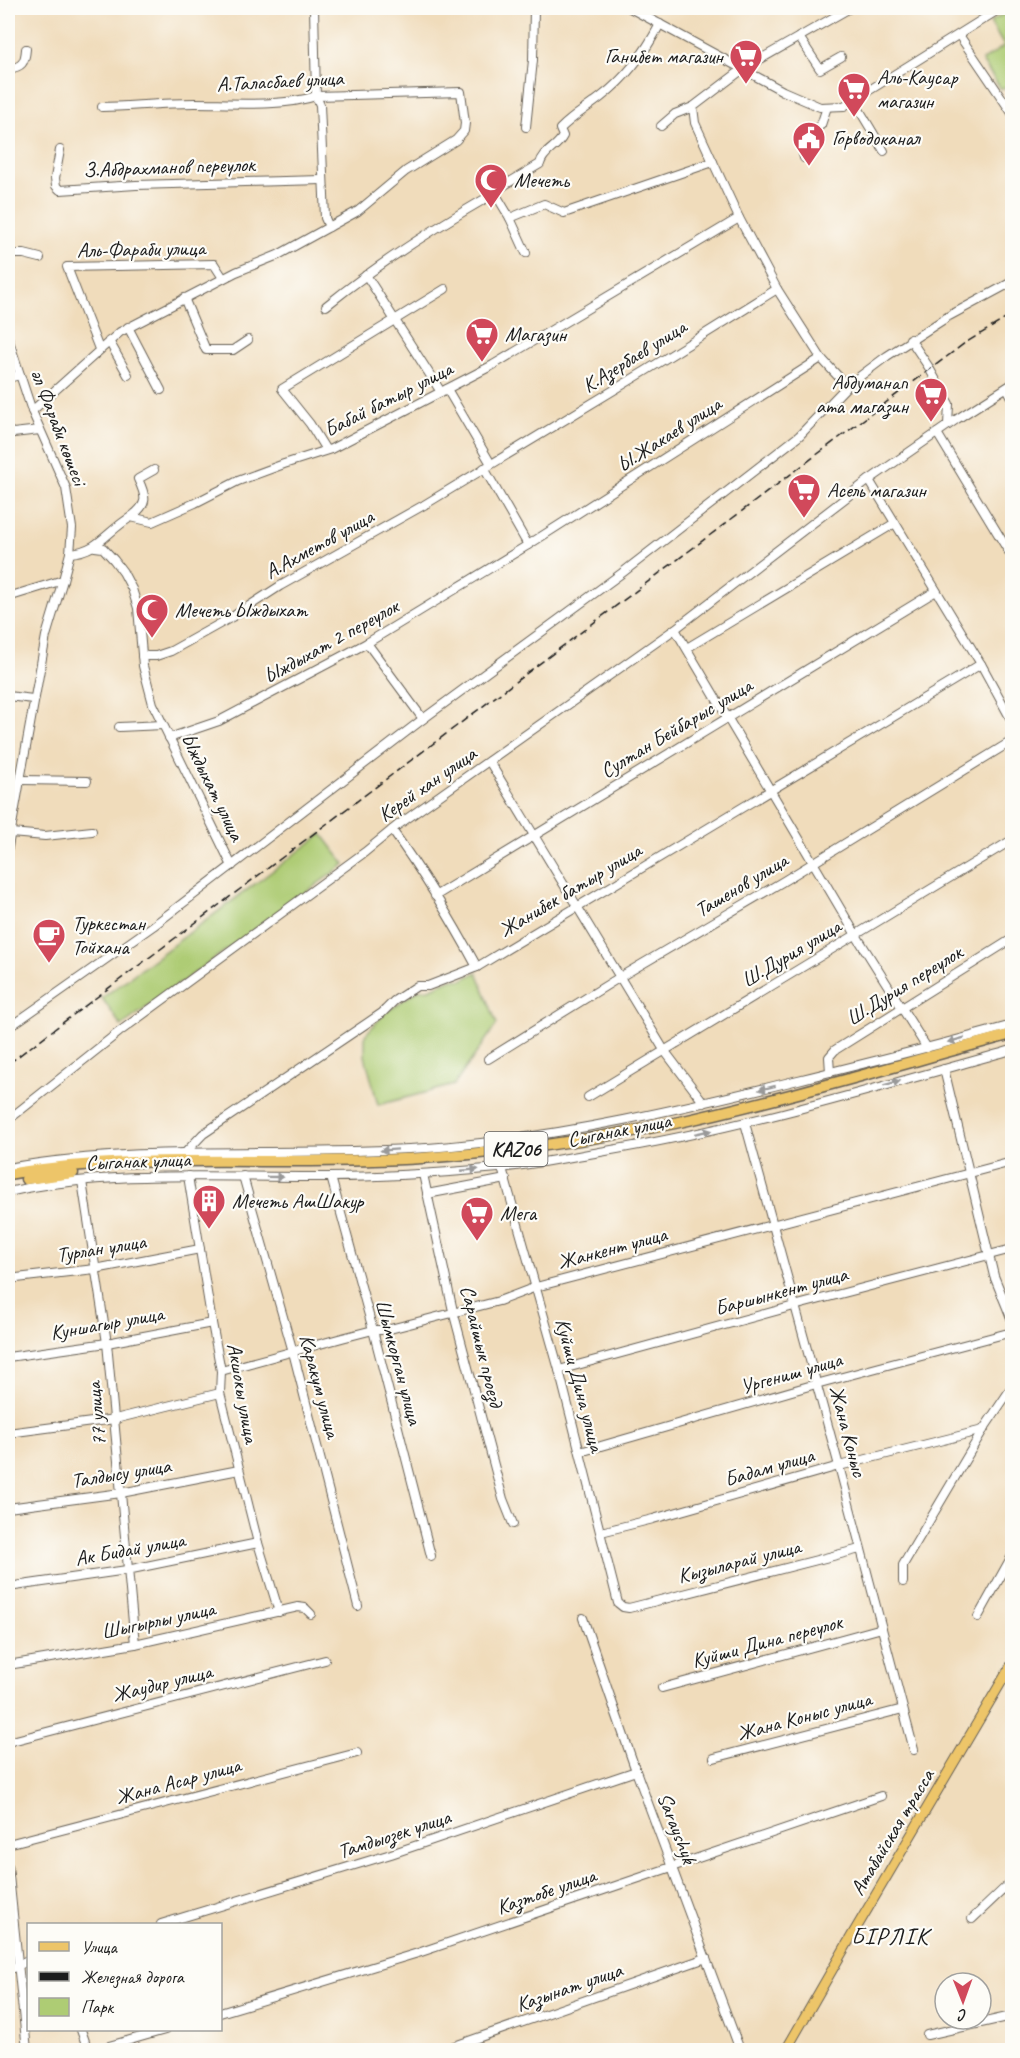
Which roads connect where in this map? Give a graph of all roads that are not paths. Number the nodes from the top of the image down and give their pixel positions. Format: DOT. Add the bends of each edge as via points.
graph roads {
  1 [pos="314,8"];
  2 [pos="534,8"];
  3 [pos="630,8"];
  4 [pos="850,8"];
  5 [pos="1001,8"];
  6 [pos="660,24"];
  7 [pos="959,35"];
  8 [pos="799,37"];
  9 [pos="26,49"];
  10 [pos="841,57"];
  11 [pos="8,69"];
  12 [pos="743,69"];
  13 [pos="316,96"];
  14 [pos="854,100"];
  15 [pos="102,107"];
  16 [pos="693,107"];
  17 [pos="827,107"];
  18 [pos="1012,112"];
  19 [pos="661,126"];
  20 [pos="526,127"];
  21 [pos="60,150"];
  22 [pos="884,151"];
  23 [pos="804,158"];
  24 [pos="713,162"];
  25 [pos="322,180"];
  26 [pos="495,193"];
  27 [pos="510,218"];
  28 [pos="739,218"];
  29 [pos="329,227"];
  30 [pos="526,253"];
  31 [pos="8,255"];
  32 [pos="40,258"];
  33 [pos="366,275"];
  34 [pos="223,278"];
  35 [pos="1012,282"];
  36 [pos="445,289"];
  37 [pos="777,289"];
  38 [pos="184,298"];
  39 [pos="326,306"];
  40 [pos="394,321"];
  41 [pos="128,327"];
  42 [pos="8,338"];
  43 [pos="910,339"];
  44 [pos="248,340"];
  45 [pos="109,341"];
  46 [pos="99,349"];
  47 [pos="821,358"];
  48 [pos="20,375"];
  49 [pos="128,375"];
  50 [pos="8,378"];
  51 [pos="1010,386"];
  52 [pos="847,387"];
  53 [pos="161,390"];
  54 [pos="444,391"];
  55 [pos="1012,397"];
  56 [pos="32,411"];
  57 [pos="948,425"];
  58 [pos="40,430"];
  59 [pos="8,431"];
  60 [pos="937,432"];
  61 [pos="326,450"];
  62 [pos="510,452"];
  63 [pos="487,466"];
  64 [pos="154,470"];
  65 [pos="869,480"];
  66 [pos="131,517"];
  67 [pos="895,523"];
  68 [pos="528,545"];
  69 [pos="95,547"];
  70 [pos="70,553"];
  71 [pos="1012,557"];
  72 [pos="502,560"];
  73 [pos="63,580"];
  74 [pos="936,591"];
  75 [pos="8,597"];
  76 [pos="675,629"];
  77 [pos="368,643"];
  78 [pos="687,648"];
  79 [pos="142,656"];
  80 [pos="981,664"];
  81 [pos="8,696"];
  82 [pos="33,699"];
  83 [pos="727,718"];
  84 [pos="423,719"];
  85 [pos="1012,721"];
  86 [pos="163,725"];
  87 [pos="119,727"];
  88 [pos="169,738"];
  89 [pos="1012,741"];
  90 [pos="489,761"];
  91 [pos="21,780"];
  92 [pos="87,781"];
  93 [pos="771,791"];
  94 [pos="392,830"];
  95 [pos="92,831"];
  96 [pos="11,833"];
  97 [pos="534,835"];
  98 [pos="1012,840"];
  99 [pos="8,847"];
  100 [pos="813,862"];
  101 [pos="232,866"];
  102 [pos="435,896"];
  103 [pos="578,907"];
  104 [pos="856,935"];
  105 [pos="1012,939"];
  106 [pos="477,967"];
  107 [pos="620,977"];
  108 [pos="901,1009"];
  109 [pos="1012,1025"];
  110 [pos="8,1028"];
  111 [pos="1012,1034"];
  112 [pos="1012,1041"];
  113 [pos="927,1048"];
  114 [pos="664,1050"];
  115 [pos="1012,1050"];
  116 [pos="488,1059"];
  117 [pos="944,1069"];
  118 [pos="830,1072"];
  119 [pos="588,1096"];
  120 [pos="704,1103"];
  121 [pos="8,1120"];
  122 [pos="745,1123"];
  123 [pos="186,1152"];
  124 [pos="1012,1162"];
  125 [pos="8,1168"];
  126 [pos="502,1168"];
  127 [pos="8,1174"];
  128 [pos="423,1174"];
  129 [pos="969,1174"];
  130 [pos="188,1176"];
  131 [pos="243,1176"];
  132 [pos="331,1177"];
  133 [pos="506,1179"];
  134 [pos="82,1181"];
  135 [pos="8,1182"];
  136 [pos="8,1192"];
  137 [pos="427,1194"];
  138 [pos="773,1225"];
  139 [pos="200,1249"];
  140 [pos="1012,1249"];
  141 [pos="990,1255"];
  142 [pos="95,1269"];
  143 [pos="8,1279"];
  144 [pos="536,1287"];
  145 [pos="794,1306"];
  146 [pos="453,1311"];
  147 [pos="1012,1320"];
  148 [pos="212,1323"];
  149 [pos="373,1330"];
  150 [pos="1012,1332"];
  151 [pos="107,1343"];
  152 [pos="293,1352"];
  153 [pos="8,1357"];
  154 [pos="559,1370"];
  155 [pos="221,1371"];
  156 [pos="816,1384"];
  157 [pos="1012,1387"];
  158 [pos="220,1393"];
  159 [pos="115,1419"];
  160 [pos="983,1430"];
  161 [pos="8,1433"];
  162 [pos="580,1452"];
  163 [pos="839,1466"];
  164 [pos="239,1470"];
  165 [pos="120,1493"];
  166 [pos="8,1508"];
  167 [pos="513,1524"];
  168 [pos="601,1532"];
  169 [pos="258,1542"];
  170 [pos="860,1549"];
  171 [pos="1012,1556"];
  172 [pos="431,1557"];
  173 [pos="127,1570"];
  174 [pos="903,1582"];
  175 [pos="8,1587"];
  176 [pos="358,1606"];
  177 [pos="626,1608"];
  178 [pos="279,1612"];
  179 [pos="311,1614"];
  180 [pos="978,1617"];
  181 [pos="583,1618"];
  182 [pos="882,1628"];
  183 [pos="135,1644"];
  184 [pos="325,1660"];
  185 [pos="1012,1664"];
  186 [pos="8,1665"];
  187 [pos="662,1688"];
  188 [pos="903,1709"];
  189 [pos="8,1742"];
  190 [pos="914,1750"];
  191 [pos="357,1753"];
  192 [pos="714,1758"];
  193 [pos="636,1771"];
  194 [pos="881,1796"];
  195 [pos="8,1844"];
  196 [pos="673,1867"];
  197 [pos="8,1868"];
  198 [pos="1012,1881"];
  199 [pos="1009,1891"];
  200 [pos="972,1919"];
  201 [pos="164,1923"];
  202 [pos="706,1958"];
  203 [pos="27,1961"];
  204 [pos="18,1964"];
  205 [pos="8,1970"];
  206 [pos="222,2012"];
  207 [pos="1012,2016"];
  208 [pos="81,2031"];
  209 [pos="162,2031"];
  210 [pos="927,2035"];
  211 [pos="27,2050"];
  212 [pos="88,2050"];
  213 [pos="95,2050"];
  214 [pos="443,2050"];
  215 [pos="740,2050"];
  216 [pos="786,2050"];
  1 -- 13 [label="street"];
  2 -- 20 [label="street"];
  3 -- 6 [label="street"];
  4 -- 8 [label="street"];
  5 -- 7 [label="street"];
  6 -- 12 [label="street"];
  6 -- 26 [label="street" via="636,64 620,82 560,129 563,136 540,164"];
  7 -- 14 [label="street"];
  7 -- 18 [label="street"];
  8 -- 10 [label="street" via="819,69"];
  8 -- 12 [label="street"];
  9 -- 11 [label="street" via="25,62"];
  12 -- 16 [label="street"];
  12 -- 17 [label="street" via="783,91"];
  13 -- 15 [label="street, А.Таласбаев улица" via="264,102"];
  13 -- 25 [label="street" via="320,105"];
  13 -- 29 [label="street, А.Таласбаев улица" via="461,92 465,123 456,140 406,171 358,211"];
  14 -- 17 [label="street" via="844,106"];
  14 -- 22 [label="street"];
  16 -- 19 [label="street" via="675,114"];
  16 -- 24 [label="street" via="695,123"];
  17 -- 23 [label="street" via="821,124 801,144"];
  21 -- 25 [label="street, З.Абдрахманов переулок" via="55,178 60,190"];
  24 -- 27 [label="street" via="564,213 544,204"];
  24 -- 28 [label="street"];
  25 -- 29 [label="street"];
  26 -- 27 [label="street"];
  26 -- 33 [label="street" via="428,232"];
  27 -- 30 [label="street"];
  28 -- 37 [label="street"];
  28 -- 54 [label="street, Бабай батыр улица"];
  29 -- 34 [label="street, Аль-Фараби улица" via="278,255"];
  31 -- 32 [label="street"];
  33 -- 39 [label="street"];
  33 -- 40 [label="street"];
  34 -- 38 [label="street, Аль-Фараби улица"];
  34 -- 46 [label="street, Аль-Фараби улица" via="214,264 67,267"];
  35 -- 43 [label="street"];
  36 -- 40 [label="street"];
  37 -- 47 [label="street"];
  37 -- 62 [label="street, К.Азербаев улица"];
  38 -- 41 [label="street, Аль-Фараби улица"];
  38 -- 44 [label="street" via="206,350 232,350"];
  40 -- 54 [label="street"];
  40 -- 61 [label="street" via="282,389"];
  41 -- 45 [label="street, Аль-Фараби улица"];
  41 -- 53 [label="street"];
  42 -- 48 [label="street, әл Фараби көшесі"];
  43 -- 52 [label="street"];
  43 -- 57 [label="street" via="949,404"];
  45 -- 46 [label="street, Аль-Фараби улица"];
  45 -- 49 [label="street"];
  46 -- 56 [label="street, Аль-Фараби улица"];
  47 -- 52 [label="street"];
  47 -- 68 [label="street, Ы.Жакаев улица"];
  48 -- 50 [label="street"];
  48 -- 56 [label="street, әл Фараби көшесі"];
  51 -- 55 [label="street"];
  51 -- 57 [label="street, Керей хан улица"];
  52 -- 84 [label="street" via="799,436 622,573"];
  54 -- 61 [label="street, Бабай батыр улица"];
  54 -- 63 [label="street"];
  56 -- 58 [label="street, әл Фараби көшесі"];
  57 -- 60 [label="street, Керей хан улица"];
  58 -- 59 [label="street"];
  58 -- 70 [label="street, әл Фараби көшесі" via="66,488 72,528"];
  60 -- 65 [label="street, Керей хан улица"];
  60 -- 71 [label="street"];
  61 -- 66 [label="street, Бабай батыр улица" via="238,481 152,522"];
  62 -- 63 [label="street, А.Ахметов улица"];
  63 -- 68 [label="street"];
  63 -- 79 [label="street, А.Ахметов улица" via="195,639 156,656"];
  64 -- 66 [label="street" via="138,479 145,499 143,508"];
  65 -- 67 [label="street"];
  65 -- 76 [label="street, Керей хан улица"];
  66 -- 69 [label="street"];
  67 -- 74 [label="street"];
  67 -- 78 [label="street"];
  68 -- 72 [label="street, Ы.Жакаев улица"];
  69 -- 70 [label="street"];
  69 -- 79 [label="street, Ыждыхат улица" via="103,548 114,560 132,589 138,608"];
  70 -- 73 [label="street, әл Фараби көшесі"];
  72 -- 77 [label="street, Ыждыхат 2 переулок"];
  73 -- 75 [label="street"];
  73 -- 82 [label="street, әл Фараби көшесі"];
  74 -- 80 [label="street"];
  74 -- 83 [label="street, Султан Бейбарыс улица"];
  76 -- 78 [label="street"];
  76 -- 90 [label="street, Керей хан улица"];
  77 -- 84 [label="street"];
  77 -- 88 [label="street, Ыждыхат 2 переулок" via="219,721"];
  78 -- 83 [label="street"];
  79 -- 86 [label="street, Ыждыхат улица" via="153,704"];
  80 -- 85 [label="street"];
  80 -- 93 [label="street, Жанибек батыр улица"];
  81 -- 82 [label="street"];
  82 -- 91 [label="street, әл Фараби көшесі"];
  83 -- 93 [label="street"];
  83 -- 97 [label="street, Султан Бейбарыс улица"];
  84 -- 101 [label="street"];
  86 -- 87 [label="street, Ыждыхат улица"];
  86 -- 88 [label="street, Ыждыхат улица"];
  88 -- 101 [label="street, Ыждыхат улица"];
  89 -- 100 [label="street, Ташенов улица"];
  90 -- 94 [label="street, Керей хан улица"];
  90 -- 97 [label="street"];
  91 -- 92 [label="street"];
  91 -- 96 [label="street, әл Фараби көшесі"];
  93 -- 100 [label="street"];
  93 -- 103 [label="street, Жанибек батыр улица"];
  94 -- 102 [label="street"];
  94 -- 121 [label="street, Керей хан улица" via="128,1025"];
  95 -- 96 [label="street" via="45,836"];
  96 -- 99 [label="street, әл Фараби көшесі"];
  97 -- 102 [label="street, Султан Бейбарыс улица"];
  97 -- 103 [label="street"];
  98 -- 104 [label="street, Ш.Дурия улица"];
  100 -- 104 [label="street"];
  100 -- 107 [label="street, Ташенов улица"];
  101 -- 110 [label="street"];
  102 -- 106 [label="street"];
  103 -- 106 [label="street, Жанибек батыр улица"];
  103 -- 107 [label="street"];
  104 -- 108 [label="street"];
  104 -- 114 [label="street, Ш.Дурия улица"];
  105 -- 108 [label="street, Ш.Дурия переулок"];
  106 -- 123 [label="street, Жанибек батыр улица" via="428,987 417,986 203,1134"];
  107 -- 114 [label="street"];
  107 -- 116 [label="street, Ташенов улица"];
  108 -- 113 [label="street"];
  108 -- 118 [label="street, Ш.Дурия переулок" via="835,1050 829,1057"];
  109 -- 113 [label="street, one-way"];
  111 -- 127 [label="highway, KАZ06" via="676,1123 526,1148 351,1161 106,1164"];
  112 -- 135 [label="highway, KАZ06" via="697,1124 537,1152 423,1164 107,1170"];
  113 -- 118 [label="street"];
  114 -- 119 [label="street, Ш.Дурия улица"];
  114 -- 120 [label="street"];
  115 -- 117 [label="street, Сыганак улица"];
  122 -- 117 [label="street, Сыганак улица, one-way"];
  117 -- 129 [label="street"];
  118 -- 120 [label="street, one-way"];
  120 -- 123 [label="street, one-way" via="569,1131 450,1146 374,1151"];
  126 -- 122 [label="street, Сыганак улица, one-way"];
  122 -- 138 [label="street, Жана Коныс"];
  123 -- 125 [label="street" via="50,1160"];
  124 -- 129 [label="street, Жанкент улица"];
  128 -- 126 [label="street, Сыганак улица, one-way"];
  126 -- 133 [label="street, Куйши Дина улица"];
  128 -- 132 [label="street, Сыганак улица"];
  128 -- 137 [label="street, Сарайшык проезд"];
  129 -- 138 [label="street, Жанкент улица"];
  129 -- 141 [label="street"];
  130 -- 131 [label="street, Сыганак улица"];
  130 -- 134 [label="street, Сыганак улица"];
  130 -- 139 [label="street, Акшокы улица"];
  131 -- 132 [label="street, Сыганак улица, one-way"];
  131 -- 152 [label="street, Каракум улица"];
  132 -- 149 [label="street, Шымкорган улица"];
  133 -- 137 [label="street"];
  133 -- 144 [label="street, Куйши Дина улица"];
  134 -- 136 [label="street, Сыганак улица"];
  134 -- 142 [label="street, 77 улица"];
  137 -- 146 [label="street, Сарайшык проезд"];
  138 -- 144 [label="street, Жанкент улица"];
  138 -- 145 [label="street, Жана Коныс"];
  139 -- 142 [label="street, Турлан улица"];
  139 -- 148 [label="street, Акшокы улица"];
  140 -- 141 [label="street, Баршынкент улица"];
  141 -- 145 [label="street, Баршынкент улица"];
  141 -- 147 [label="street"];
  142 -- 143 [label="street, Турлан улица"];
  142 -- 151 [label="street, 77 улица"];
  144 -- 146 [label="street, Жанкент улица" via="499,1301"];
  144 -- 154 [label="street, Куйши Дина улица"];
  145 -- 154 [label="street, Баршынкент улица"];
  145 -- 156 [label="street, Жана Коныс"];
  146 -- 149 [label="street, Жанкент улица" via="386,1330"];
  146 -- 167 [label="street, Сарайшык проезд"];
  148 -- 151 [label="street, Куншагыр улица"];
  148 -- 155 [label="street, Акшокы улица"];
  149 -- 152 [label="street, Жанкент улица"];
  149 -- 172 [label="street, Шымкорган улица"];
  150 -- 156 [label="street, Ургениш улица"];
  151 -- 153 [label="street, Куншагыр улица"];
  151 -- 159 [label="street, 77 улица"];
  152 -- 155 [label="street, Жанкент улица"];
  152 -- 176 [label="street, Каракум улица"];
  154 -- 162 [label="street, Куйши Дина улица"];
  155 -- 158 [label="street, Акшокы улица"];
  156 -- 162 [label="street, Ургениш улица"];
  156 -- 163 [label="street, Жана Коныс"];
  157 -- 160 [label="street"];
  158 -- 159 [label="street"];
  158 -- 164 [label="street, Акшокы улица"];
  159 -- 161 [label="street"];
  159 -- 165 [label="street, 77 улица"];
  160 -- 163 [label="street, Бадам улица"];
  160 -- 174 [label="street" via="903,1565"];
  162 -- 168 [label="street, Куйши Дина улица"];
  163 -- 168 [label="street, Бадам улица"];
  163 -- 170 [label="street, Жана Коныс"];
  164 -- 165 [label="street, Талдысу улица"];
  164 -- 169 [label="street, Акшокы улица"];
  165 -- 166 [label="street, Талдысу улица"];
  165 -- 173 [label="street, 77 улица"];
  168 -- 177 [label="street, Куйши Дина улица" via="618,1603"];
  169 -- 173 [label="street, Ак Бидай улица"];
  169 -- 178 [label="street, Акшокы улица"];
  170 -- 177 [label="street, Кызыларай улица"];
  170 -- 182 [label="street, Жана Коныс"];
  171 -- 180 [label="street"];
  173 -- 175 [label="street, Ак Бидай улица"];
  173 -- 183 [label="street, 77 улица"];
  178 -- 179 [label="street, Шыгырлы улица" via="302,1607"];
  178 -- 183 [label="street, Шыгырлы улица"];
  181 -- 193 [label="street, Sarayshyk"];
  182 -- 187 [label="street, Куйши Дина переулок"];
  182 -- 188 [label="street, Жана Коныс"];
  183 -- 186 [label="street, Шыгырлы улица"];
  184 -- 189 [label="street, Жаудир улица"];
  185 -- 216 [label="main road, Атабайская трасса"];
  188 -- 190 [label="street, Жана Коныс"];
  188 -- 192 [label="street, Жана Коныс улица"];
  191 -- 195 [label="street, Жана Асар улица"];
  193 -- 196 [label="street, Sarayshyk"];
  193 -- 201 [label="street, Тамдыозек улица" via="392,1854"];
  194 -- 196 [label="street, Казтобе улица"];
  196 -- 202 [label="street, Sarayshyk"];
  196 -- 206 [label="street, Казтобе улица" via="418,1953"];
  197 -- 204 [label="street"];
  198 -- 199 [label="street"];
  199 -- 200 [label="street"];
  202 -- 214 [label="street, Казынат улица"];
  202 -- 215 [label="street, Sarayshyk"];
  203 -- 204 [label="street"];
  204 -- 205 [label="street"];
  204 -- 211 [label="street"];
  207 -- 210 [label="street"];
  208 -- 212 [label="street"];
  209 -- 213 [label="street"];
}
